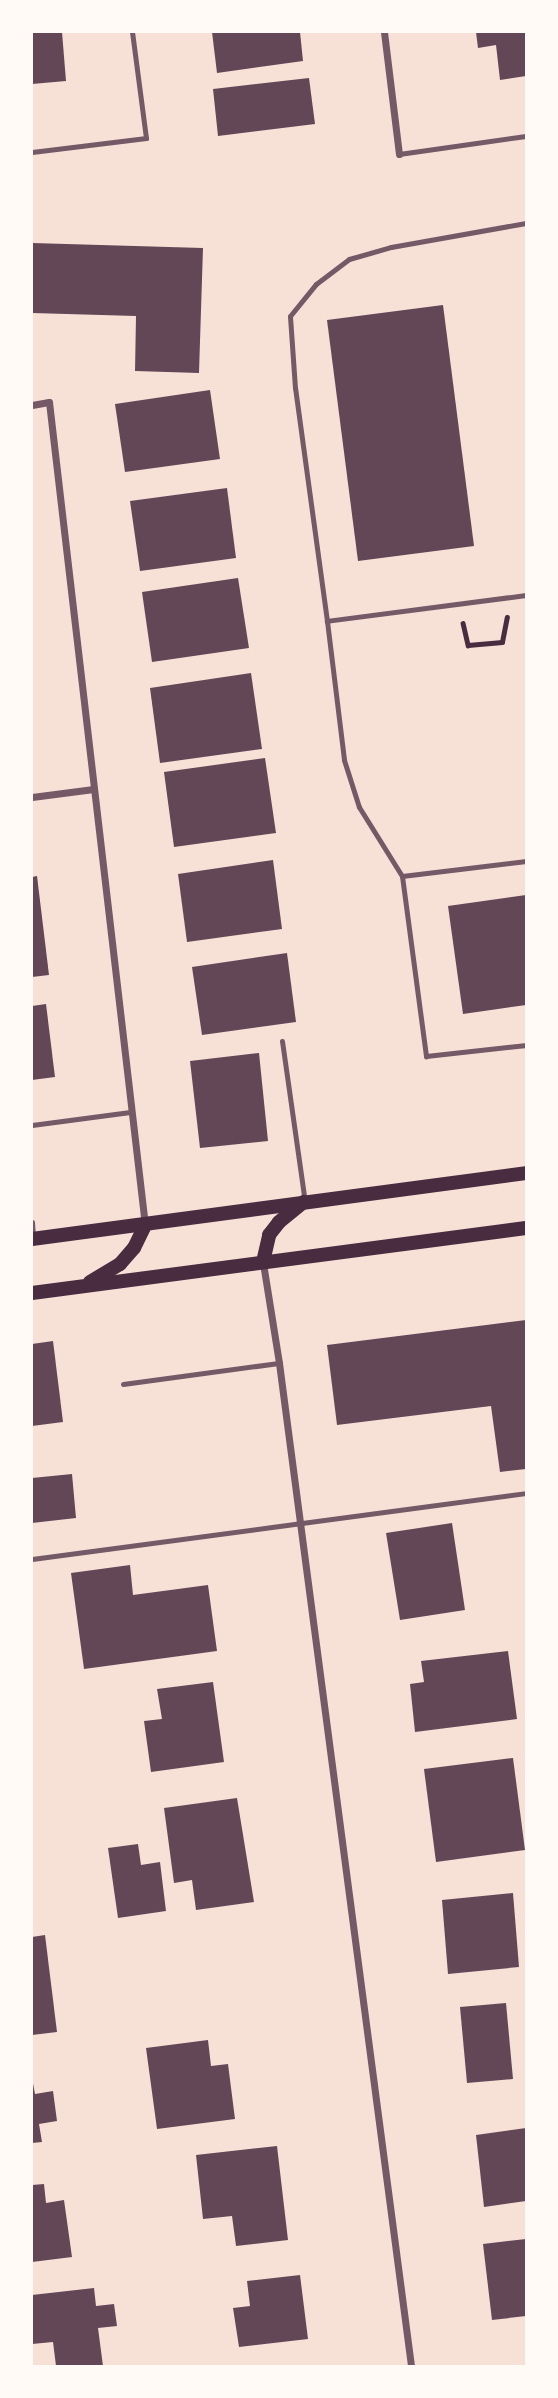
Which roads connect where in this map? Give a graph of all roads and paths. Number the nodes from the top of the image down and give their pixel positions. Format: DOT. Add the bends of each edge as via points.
graph roads {
  1 [pos="132,32"];
  2 [pos="384,32"];
  3 [pos="527,136"];
  4 [pos="32,152"];
  5 [pos="399,154"];
  6 [pos="527,223"];
  7 [pos="32,405"];
  8 [pos="527,595"];
  9 [pos="327,621"];
  10 [pos="93,789"];
  11 [pos="32,797"];
  12 [pos="527,861"];
  13 [pos="402,876"];
  14 [pos="282,1041"];
  15 [pos="527,1045"];
  16 [pos="130,1112"];
  17 [pos="32,1125"];
  18 [pos="527,1173"];
  19 [pos="305,1202"];
  20 [pos="32,1222"];
  21 [pos="145,1225"];
  22 [pos="527,1228"];
  23 [pos="33,1239"];
  24 [pos="263,1262"];
  25 [pos="82,1286"];
  26 [pos="32,1293"];
  27 [pos="279,1363"];
  28 [pos="122,1384"];
  29 [pos="527,1493"];
  30 [pos="300,1524"];
  31 [pos="32,1559"];
  32 [pos="411,2367"];
  1 -- 4 [label="lane" via="146,138"];
  2 -- 5 [label="street"];
  3 -- 5 [label="lane"];
  6 -- 9 [label="lane" via="349,259 316,284 290,316 295,388"];
  7 -- 10 [label="street" via="49,402"];
  8 -- 9 [label="lane"];
  9 -- 13 [label="lane" via="344,760 359,807"];
  10 -- 11 [label="street"];
  10 -- 16 [label="street"];
  12 -- 13 [label="lane"];
  13 -- 15 [label="lane" via="426,1056"];
  14 -- 19 [label="lane"];
  16 -- 17 [label="lane"];
  16 -- 21 [label="street"];
  18 -- 19 [label="main road"];
  19 -- 21 [label="main road"];
  19 -- 24 [label="main road" via="269,1235"];
  20 -- 23 [label="lane"];
  21 -- 23 [label="main road"];
  21 -- 25 [label="main road" via="120,1264"];
  22 -- 24 [label="main road"];
  24 -- 25 [label="main road"];
  24 -- 27 [label="street"];
  25 -- 26 [label="main road"];
  27 -- 28 [label="lane"];
  27 -- 30 [label="street"];
  29 -- 30 [label="lane"];
  30 -- 31 [label="lane"];
  30 -- 32 [label="street"];
}
